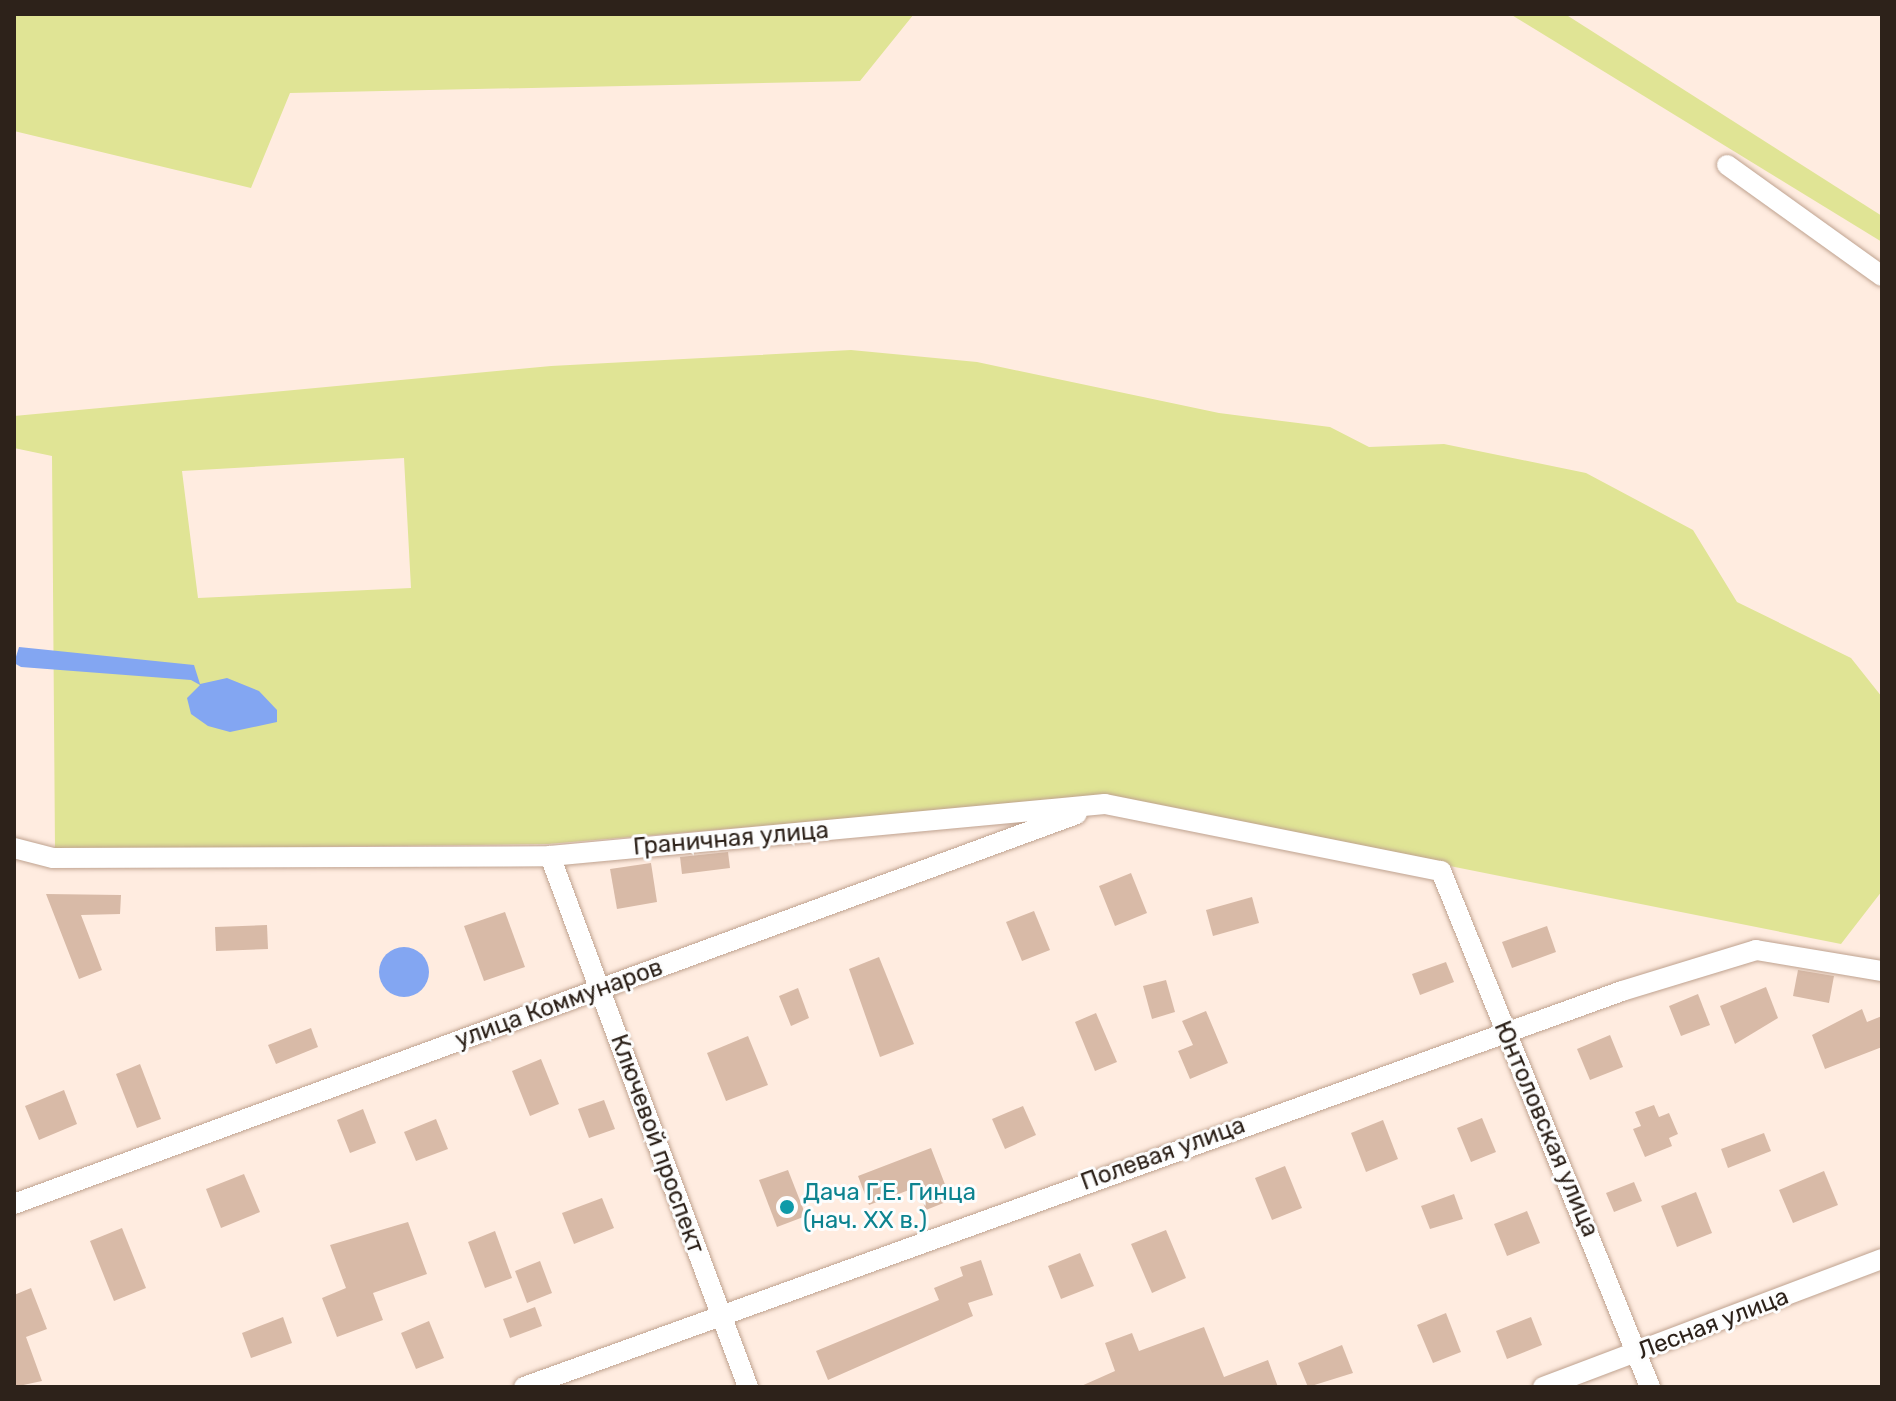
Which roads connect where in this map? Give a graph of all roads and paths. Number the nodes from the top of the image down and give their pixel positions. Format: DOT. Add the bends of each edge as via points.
graph roads {
  1 [pos="1727,165"];
  2 [pos="1882,276"];
  3 [pos="1105,804"];
  4 [pos="14,848"];
  5 [pos="550,856"];
  6 [pos="1441,871"];
  7 [pos="1882,971"];
  8 [pos="599,989"];
  9 [pos="1505,1030"];
  10 [pos="14,1204"];
  11 [pos="1882,1259"];
  12 [pos="721,1314"];
  13 [pos="1639,1352"];
  14 [pos="524,1387"];
  15 [pos="748,1387"];
  16 [pos="1543,1387"];
  17 [pos="1650,1387"];
  1 -- 2 [label="street"];
  3 -- 5 [label="street, Граничная улица"];
  3 -- 6 [label="street, Граничная улица"];
  3 -- 8 [label="street, улица Коммунаров"];
  4 -- 5 [label="street, Граничная улица" via="53,858"];
  5 -- 8 [label="street, Ключевой проспект"];
  6 -- 9 [label="street, Юнтоловская улица"];
  7 -- 9 [label="street, Полевая улица" via="1756,950"];
  8 -- 10 [label="street, улица Коммунаров"];
  8 -- 12 [label="street, Ключевой проспект"];
  9 -- 12 [label="street, Полевая улица"];
  9 -- 13 [label="street, Юнтоловская улица"];
  11 -- 13 [label="street, Лесная улица"];
  12 -- 14 [label="street, Полевая улица"];
  12 -- 15 [label="street, Ключевой проспект"];
  13 -- 16 [label="street, Лесная улица"];
  13 -- 17 [label="street, Юнтоловская улица"];
}
